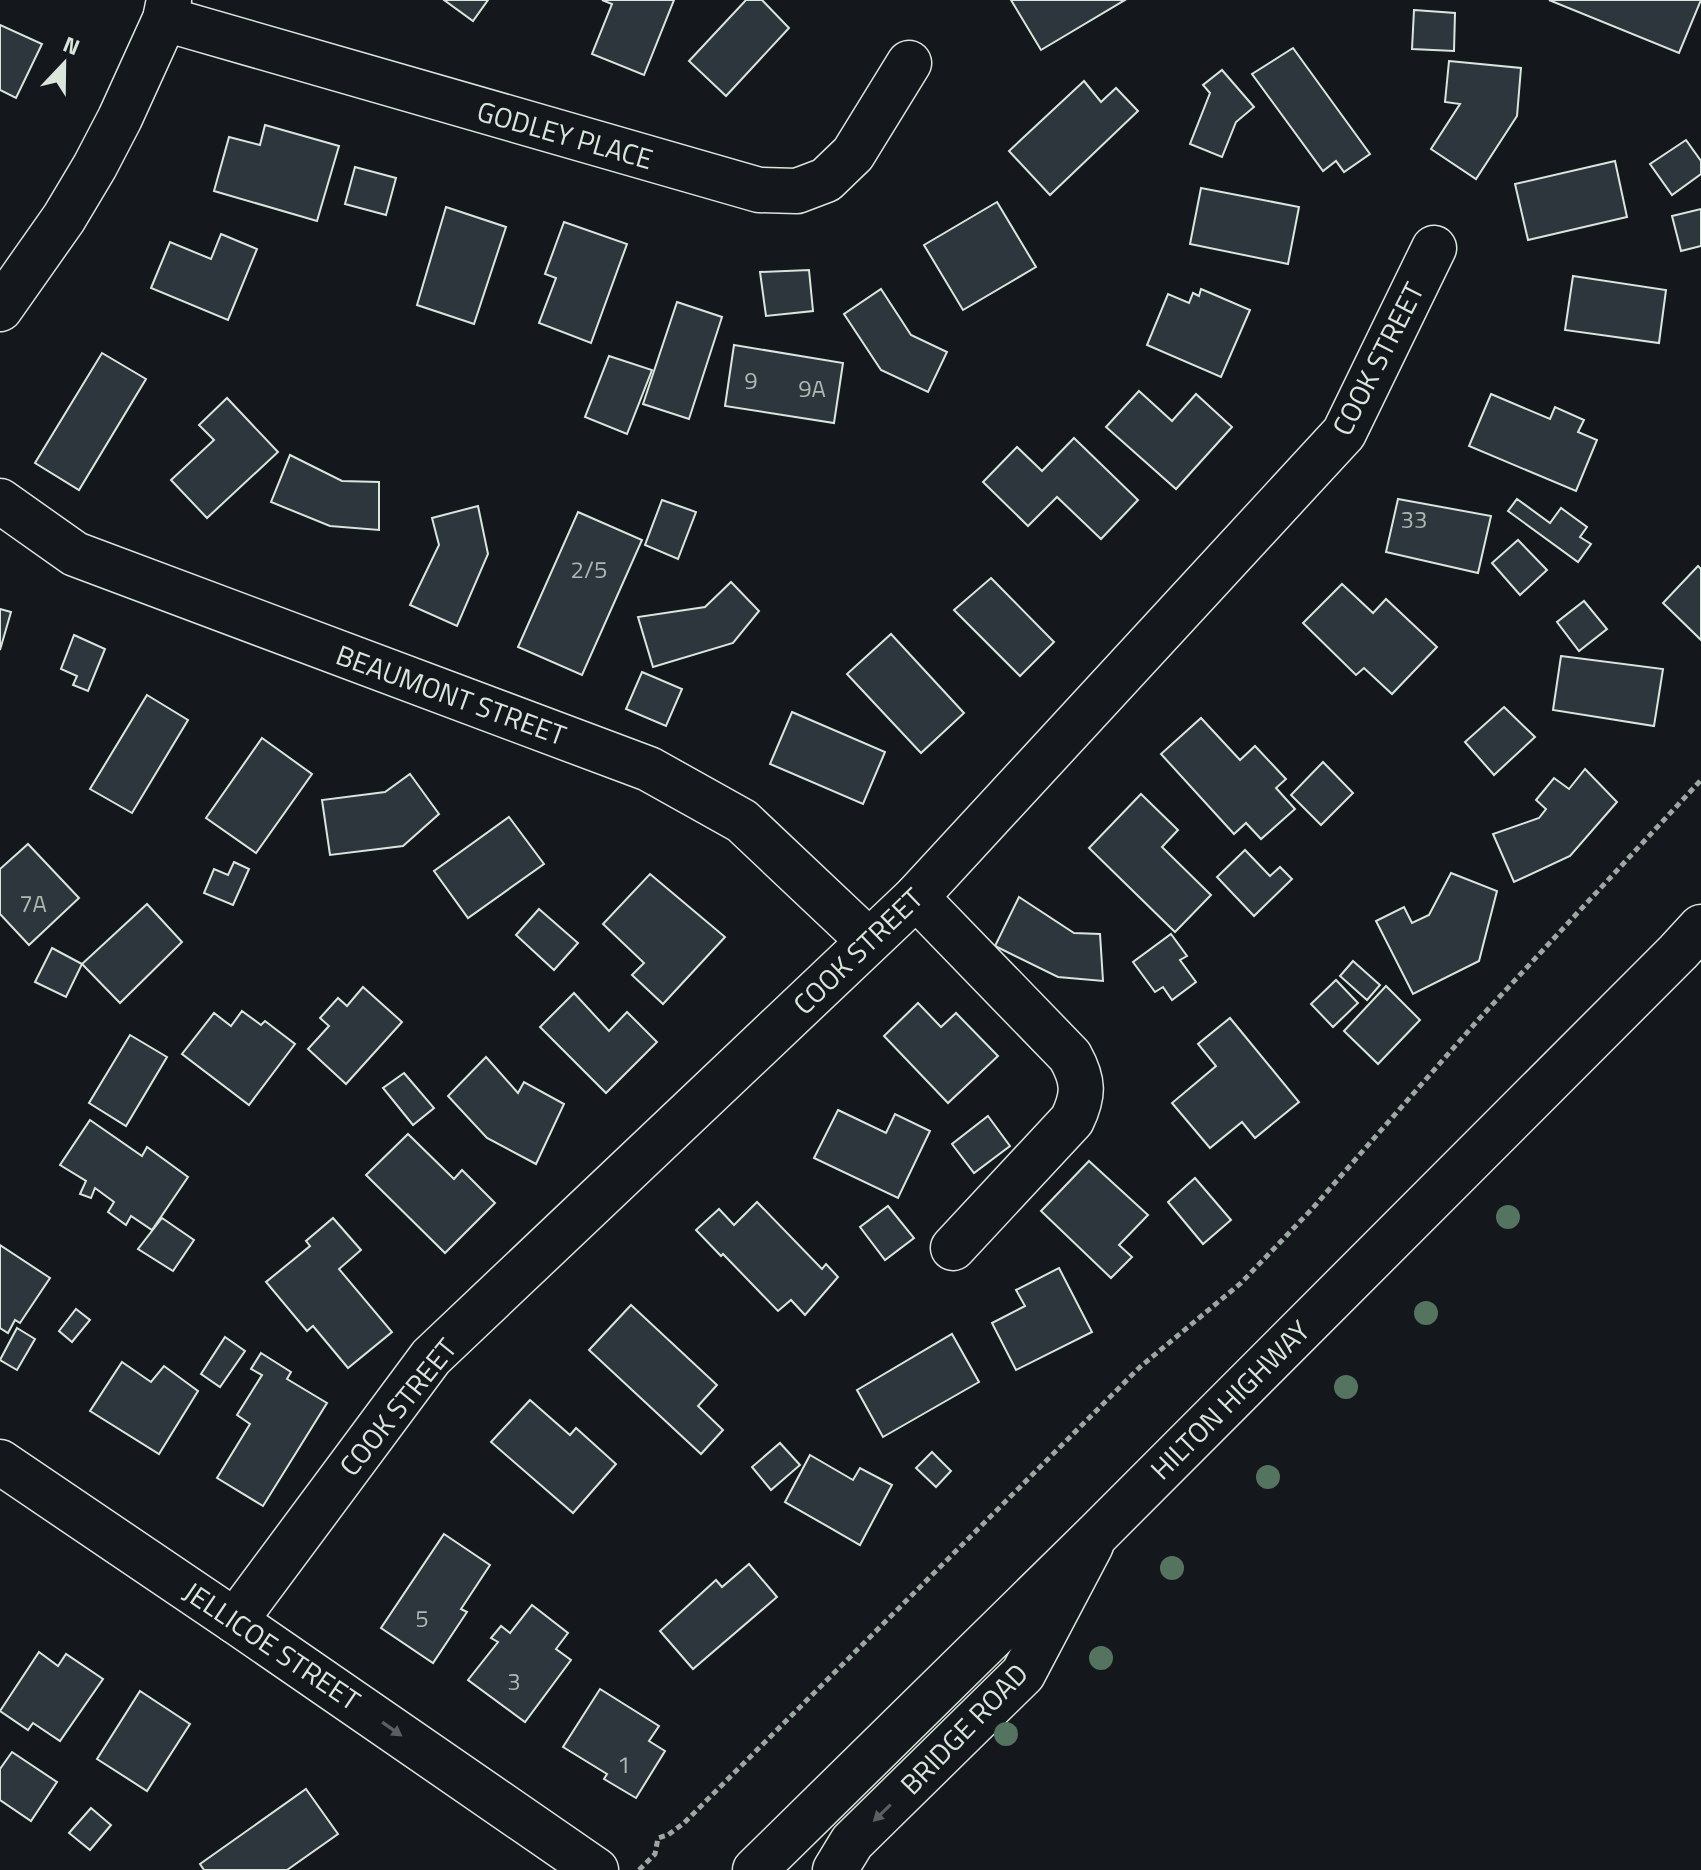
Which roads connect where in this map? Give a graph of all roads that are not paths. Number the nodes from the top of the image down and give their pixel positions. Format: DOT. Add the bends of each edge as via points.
graph roads {
  1 [pos="167,10"];
  2 [pos="909,63"];
  3 [pos="1434,248"];
  4 [pos="0,309"];
  5 [pos="0,501"];
  6 [pos="916,897"];
  7 [pos="1701,927"];
  8 [pos="869,941"];
  9 [pos="953,1248"];
  10 [pos="0,1462"];
  11 [pos="1098,1533"];
  12 [pos="235,1621"];
  13 [pos="551,1851"];
  14 [pos="596,1870"];
  15 [pos="755,1870"];
  16 [pos="835,1870"];
  1 -- 2 [label="main road, GODLEY PLACE" via="759,190 797,191 826,180 853,154"];
  1 -- 4 [label="main road" via="95,166"];
  3 -- 6 [label="main road, COOK STREET" via="1344,433"];
  5 -- 8 [label="main road, BEAUMONT STREET" via="75,554 649,769 742,821"];
  6 -- 8 [label="main road, COOK STREET"];
  6 -- 9 [label="main road" via="1070,1056 1082,1086 1072,1120"];
  7 -- 11 [label="main road, HILTON HIGHWAY"];
  8 -- 12 [label="main road, COOK STREET" via="431,1357"];
  10 -- 12 [label="main road, JELLICOE STREET"];
  11 -- 15 [label="main road, HILTON HIGHWAY"];
  11 -- 16 [label="main road, BRIDGE ROAD, one-way" via="1023,1674 852,1842"];
  12 -- 13 [label="main road, JELLICOE STREET, one-way"];
  13 -- 14 [label="main road, JELLICOE STREET"];
}
